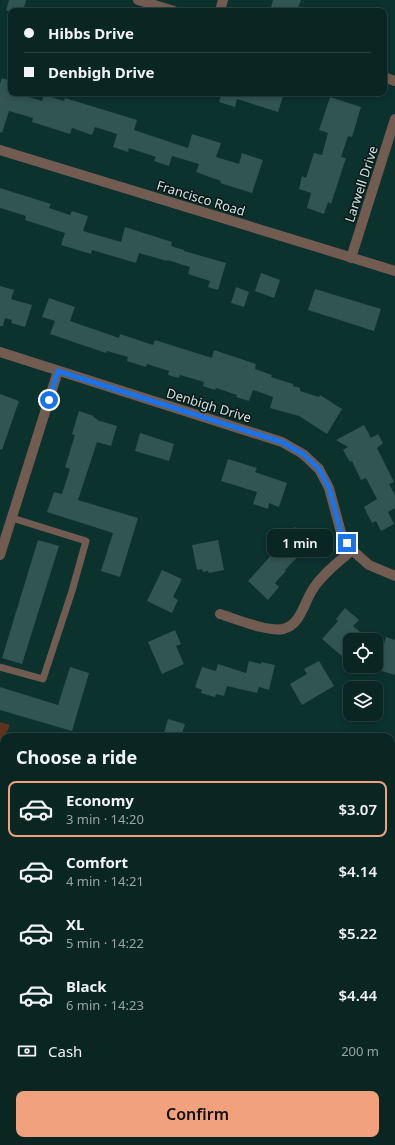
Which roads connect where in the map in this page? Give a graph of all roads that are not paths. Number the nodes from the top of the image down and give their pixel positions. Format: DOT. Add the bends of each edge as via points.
graph roads {
  1 [pos="138,0"];
  2 [pos="164,8"];
  3 [pos="395,119"];
  4 [pos="0,150"];
  5 [pos="351,258"];
  6 [pos="395,272"];
  7 [pos="0,352"];
  8 [pos="58,371"];
  9 [pos="12,518"];
  10 [pos="352,550"];
  11 [pos="0,551"];
  12 [pos="395,576"];
  13 [pos="220,614"];
  14 [pos="0,667"];
  1 -- 2 [label="street"];
  3 -- 5 [label="street, Larwell Drive"];
  4 -- 5 [label="street, Francisco Road"];
  5 -- 6 [label="street, Francisco Road"];
  7 -- 8 [label="street, Denbigh Drive"];
  8 -- 9 [label="street"];
  8 -- 10 [label="street, Denbigh Drive" via="282,442 303,454 319,469 329,488 342,536"];
  9 -- 11 [label="street"];
  9 -- 14 [label="lane" via="86,541 43,679"];
  10 -- 12 [label="street, Denbigh Drive" via="369,565"];
  10 -- 13 [label="street" via="323,575 290,627 266,628"];
}
